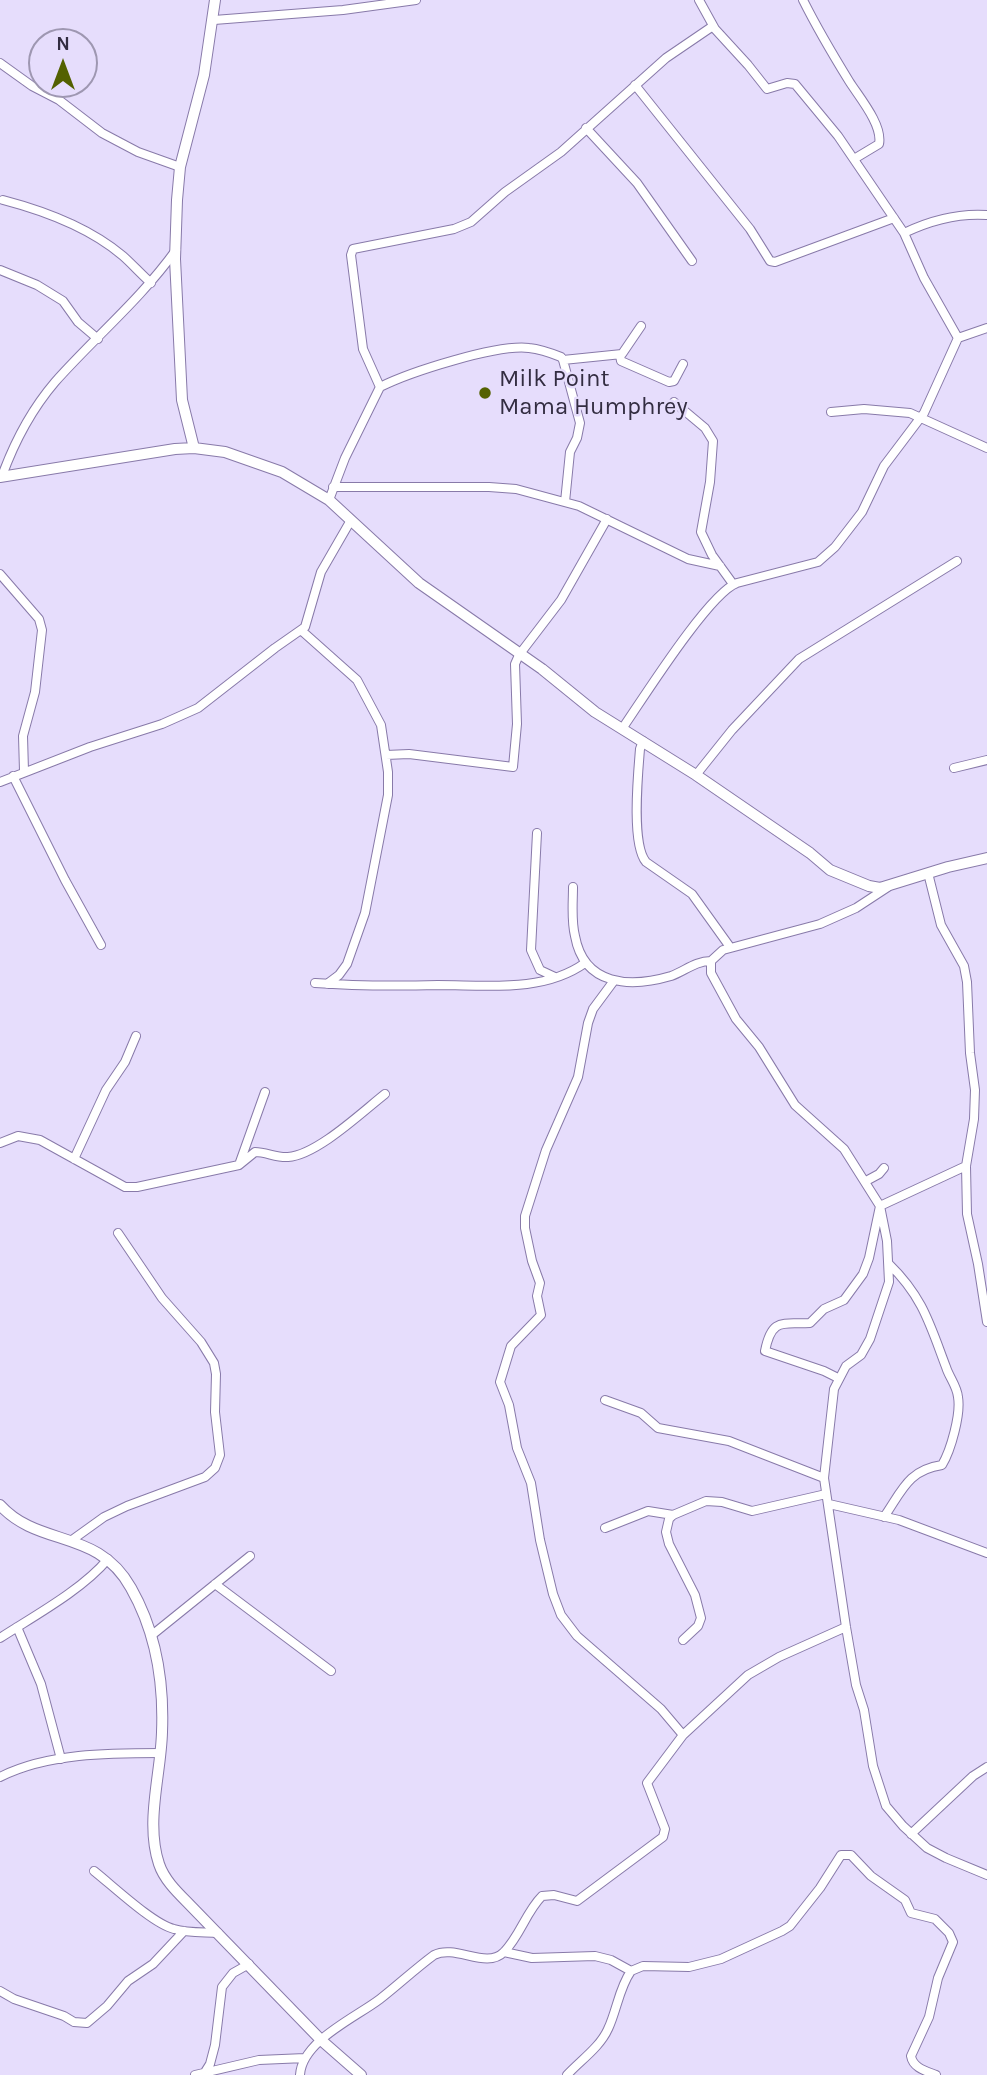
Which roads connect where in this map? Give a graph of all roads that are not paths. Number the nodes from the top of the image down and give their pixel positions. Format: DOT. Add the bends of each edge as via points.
graph roads {
  1 [pos="215,0"];
  2 [pos="416,0"];
  3 [pos="699,0"];
  4 [pos="803,0"];
  5 [pos="214,20"];
  6 [pos="713,26"];
  7 [pos="0,63"];
  8 [pos="635,85"];
  9 [pos="586,128"];
  10 [pos="854,159"];
  11 [pos="180,167"];
  12 [pos="3,200"];
  13 [pos="987,215"];
  14 [pos="894,218"];
  15 [pos="904,233"];
  16 [pos="176,250"];
  17 [pos="692,261"];
  18 [pos="0,270"];
  19 [pos="151,282"];
  20 [pos="641,326"];
  21 [pos="985,331"];
  22 [pos="958,338"];
  23 [pos="98,339"];
  24 [pos="620,355"];
  25 [pos="564,360"];
  26 [pos="683,365"];
  27 [pos="380,387"];
  28 [pos="674,402"];
  29 [pos="831,412"];
  30 [pos="921,417"];
  31 [pos="194,448"];
  32 [pos="987,448"];
  33 [pos="1,477"];
  34 [pos="333,487"];
  35 [pos="329,500"];
  36 [pos="565,502"];
  37 [pos="607,519"];
  38 [pos="351,520"];
  39 [pos="957,561"];
  40 [pos="720,566"];
  41 [pos="0,574"];
  42 [pos="733,584"];
  43 [pos="302,631"];
  44 [pos="519,655"];
  45 [pos="622,729"];
  46 [pos="642,741"];
  47 [pos="386,755"];
  48 [pos="987,760"];
  49 [pos="954,768"];
  50 [pos="24,771"];
  51 [pos="695,775"];
  52 [pos="13,776"];
  53 [pos="0,782"];
  54 [pos="537,833"];
  55 [pos="987,858"];
  56 [pos="928,873"];
  57 [pos="573,887"];
  58 [pos="888,887"];
  59 [pos="101,945"];
  60 [pos="730,947"];
  61 [pos="711,961"];
  62 [pos="585,963"];
  63 [pos="555,977"];
  64 [pos="613,982"];
  65 [pos="314,983"];
  66 [pos="327,984"];
  67 [pos="136,1036"];
  68 [pos="265,1092"];
  69 [pos="385,1094"];
  70 [pos="0,1143"];
  71 [pos="74,1159"];
  72 [pos="239,1165"];
  73 [pos="966,1166"];
  74 [pos="884,1168"];
  75 [pos="866,1181"];
  76 [pos="880,1206"];
  77 [pos="118,1233"];
  78 [pos="889,1264"];
  79 [pos="987,1322"];
  80 [pos="838,1378"];
  81 [pos="605,1400"];
  82 [pos="824,1478"];
  83 [pos="826,1494"];
  84 [pos="829,1504"];
  85 [pos="0,1506"];
  86 [pos="673,1515"];
  87 [pos="884,1517"];
  88 [pos="605,1528"];
  89 [pos="72,1540"];
  90 [pos="987,1553"];
  91 [pos="250,1556"];
  92 [pos="108,1559"];
  93 [pos="215,1584"];
  94 [pos="846,1626"];
  95 [pos="17,1627"];
  96 [pos="152,1635"];
  97 [pos="0,1638"];
  98 [pos="682,1640"];
  99 [pos="331,1671"];
  100 [pos="683,1735"];
  101 [pos="161,1753"];
  102 [pos="61,1759"];
  103 [pos="987,1767"];
  104 [pos="0,1777"];
  105 [pos="911,1834"];
  106 [pos="94,1871"];
  107 [pos="987,1875"];
  108 [pos="184,1931"];
  109 [pos="218,1933"];
  110 [pos="504,1952"];
  111 [pos="249,1964"];
  112 [pos="631,1971"];
  113 [pos="0,1991"];
  114 [pos="321,2040"];
  115 [pos="305,2058"];
  116 [pos="205,2072"];
  117 [pos="195,2075"];
  118 [pos="300,2075"];
  119 [pos="361,2075"];
  120 [pos="567,2075"];
  121 [pos="936,2075"];
  1 -- 5 [label="street"];
  2 -- 5 [label="street"];
  3 -- 6 [label="street"];
  4 -- 10 [label="street" via="880,135 876,147"];
  5 -- 11 [label="street"];
  6 -- 8 [label="street"];
  6 -- 10 [label="street" via="767,89 795,84"];
  7 -- 11 [label="street" via="102,133"];
  8 -- 9 [label="street"];
  8 -- 14 [label="street" via="750,229 770,261"];
  9 -- 17 [label="street" via="637,183"];
  9 -- 27 [label="street" via="471,222 353,249 363,349"];
  10 -- 14 [label="street"];
  11 -- 16 [label="street"];
  12 -- 19 [label="street" via="75,226 122,255"];
  13 -- 15 [label="street" via="959,214"];
  14 -- 15 [label="street"];
  15 -- 22 [label="street"];
  16 -- 19 [label="street"];
  16 -- 31 [label="street" via="182,400"];
  18 -- 23 [label="street" via="63,301"];
  19 -- 23 [label="street"];
  20 -- 24 [label="street"];
  21 -- 22 [label="street"];
  22 -- 30 [label="street"];
  23 -- 33 [label="street" via="54,384 21,433"];
  24 -- 25 [label="street"];
  24 -- 26 [label="street" via="627,366 668,382 674,381"];
  25 -- 27 [label="street" via="529,348 509,349 418,372"];
  25 -- 36 [label="street" via="580,422 570,452"];
  27 -- 34 [label="street"];
  28 -- 40 [label="street" via="705,428 713,441 701,532"];
  29 -- 30 [label="street" via="879,410"];
  30 -- 32 [label="street"];
  30 -- 42 [label="street" via="884,466 862,512 823,560"];
  31 -- 33 [label="street"];
  31 -- 35 [label="street" via="260,463"];
  34 -- 35 [label="street"];
  34 -- 36 [label="street" via="489,487"];
  35 -- 38 [label="street"];
  36 -- 37 [label="street"];
  37 -- 40 [label="street" via="688,559"];
  37 -- 44 [label="street" via="561,600"];
  38 -- 43 [label="street" via="321,572"];
  38 -- 44 [label="street" via="419,583"];
  39 -- 51 [label="street" via="799,659"];
  40 -- 42 [label="street"];
  41 -- 50 [label="street" via="39,619 42,630 35,692 23,736"];
  42 -- 45 [label="street" via="688,633"];
  43 -- 47 [label="street" via="357,680 381,725"];
  43 -- 50 [label="street" via="198,709"];
  44 -- 45 [label="street"];
  44 -- 47 [label="street" via="514,668 517,724 513,766"];
  45 -- 46 [label="street"];
  46 -- 51 [label="street"];
  46 -- 60 [label="street" via="636,815 641,855 692,894"];
  47 -- 66 [label="street" via="388,795 365,913 347,964"];
  48 -- 49 [label="street"];
  50 -- 52 [label="street"];
  51 -- 58 [label="street" via="830,870 869,887"];
  52 -- 53 [label="street"];
  52 -- 59 [label="street"];
  54 -- 63 [label="street" via="531,950 540,970"];
  55 -- 56 [label="street"];
  56 -- 58 [label="street"];
  56 -- 73 [label="street" via="941,925 964,966 967,982 975,1090"];
  57 -- 62 [label="street" via="575,938"];
  58 -- 60 [label="street" via="820,924"];
  60 -- 61 [label="street"];
  61 -- 64 [label="street" via="697,962 668,977"];
  61 -- 75 [label="street" via="711,973 736,1019 795,1105 844,1149"];
  62 -- 63 [label="street"];
  62 -- 64 [label="street"];
  63 -- 66 [label="street" via="488,988"];
  64 -- 100 [label="street" via="593,1009 578,1077 551,1138 526,1216 540,1283 541,1315 511,1346 500,1382 531,1483 540,1541 561,1615 577,1636 661,1709"];
  65 -- 66 [label="street"];
  67 -- 71 [label="street"];
  68 -- 72 [label="street"];
  69 -- 72 [label="street" via="307,1151 286,1157 255,1152"];
  70 -- 71 [label="street" via="28,1137"];
  71 -- 72 [label="street" via="130,1188"];
  73 -- 76 [label="street"];
  73 -- 79 [label="street" via="969,1228"];
  74 -- 75 [label="street"];
  75 -- 76 [label="street"];
  76 -- 78 [label="street"];
  76 -- 80 [label="street" via="863,1274 844,1300 824,1309 810,1323 780,1324 767,1341 765,1351"];
  77 -- 89 [label="street" via="214,1363 220,1455 205,1477 127,1506"];
  78 -- 80 [label="street" via="889,1282 870,1339"];
  78 -- 87 [label="street" via="924,1308 959,1408 942,1465 917,1473"];
  80 -- 82 [label="street"];
  81 -- 82 [label="street" via="641,1413 658,1428 729,1441"];
  82 -- 83 [label="street"];
  83 -- 84 [label="street"];
  83 -- 86 [label="street" via="752,1511 711,1501"];
  84 -- 87 [label="street"];
  84 -- 94 [label="street"];
  85 -- 89 [label="street" via="32,1529"];
  86 -- 88 [label="street" via="648,1511"];
  86 -- 98 [label="street" via="667,1523 669,1544 695,1595 701,1619"];
  87 -- 90 [label="street"];
  89 -- 92 [label="street"];
  91 -- 93 [label="street"];
  92 -- 95 [label="street"];
  92 -- 96 [label="street" via="130,1585"];
  93 -- 96 [label="street"];
  93 -- 99 [label="street"];
  94 -- 100 [label="street" via="753,1672"];
  94 -- 105 [label="street" via="879,1790 886,1806"];
  95 -- 97 [label="street"];
  95 -- 102 [label="street" via="41,1684"];
  96 -- 101 [label="street" via="161,1685"];
  100 -- 110 [label="street" via="648,1783 665,1829 663,1837 577,1901 544,1895"];
  101 -- 102 [label="street"];
  101 -- 109 [label="street" via="154,1820 159,1864 169,1883"];
  102 -- 104 [label="street"];
  103 -- 105 [label="street"];
  105 -- 107 [label="street" via="927,1848"];
  106 -- 108 [label="street" via="151,1918"];
  108 -- 109 [label="street"];
  108 -- 113 [label="street" via="87,2023 74,2022"];
  109 -- 111 [label="street"];
  110 -- 112 [label="street" via="532,1958 595,1956"];
  110 -- 114 [label="street" via="492,1959 439,1952"];
  111 -- 114 [label="street"];
  111 -- 116 [label="street" via="233,1973 222,1987 215,2045"];
  112 -- 120 [label="street" via="607,2031"];
  112 -- 121 [label="street" via="643,1966 689,1967 721,1959 782,1931 820,1888 841,1855 851,1855 905,1900 911,1913 935,1919 952,1937 929,2017 911,2056 919,2068"];
  114 -- 115 [label="street"];
  114 -- 119 [label="street"];
  115 -- 116 [label="street" via="259,2060"];
  115 -- 118 [label="street"];
  116 -- 117 [label="street"];
}
